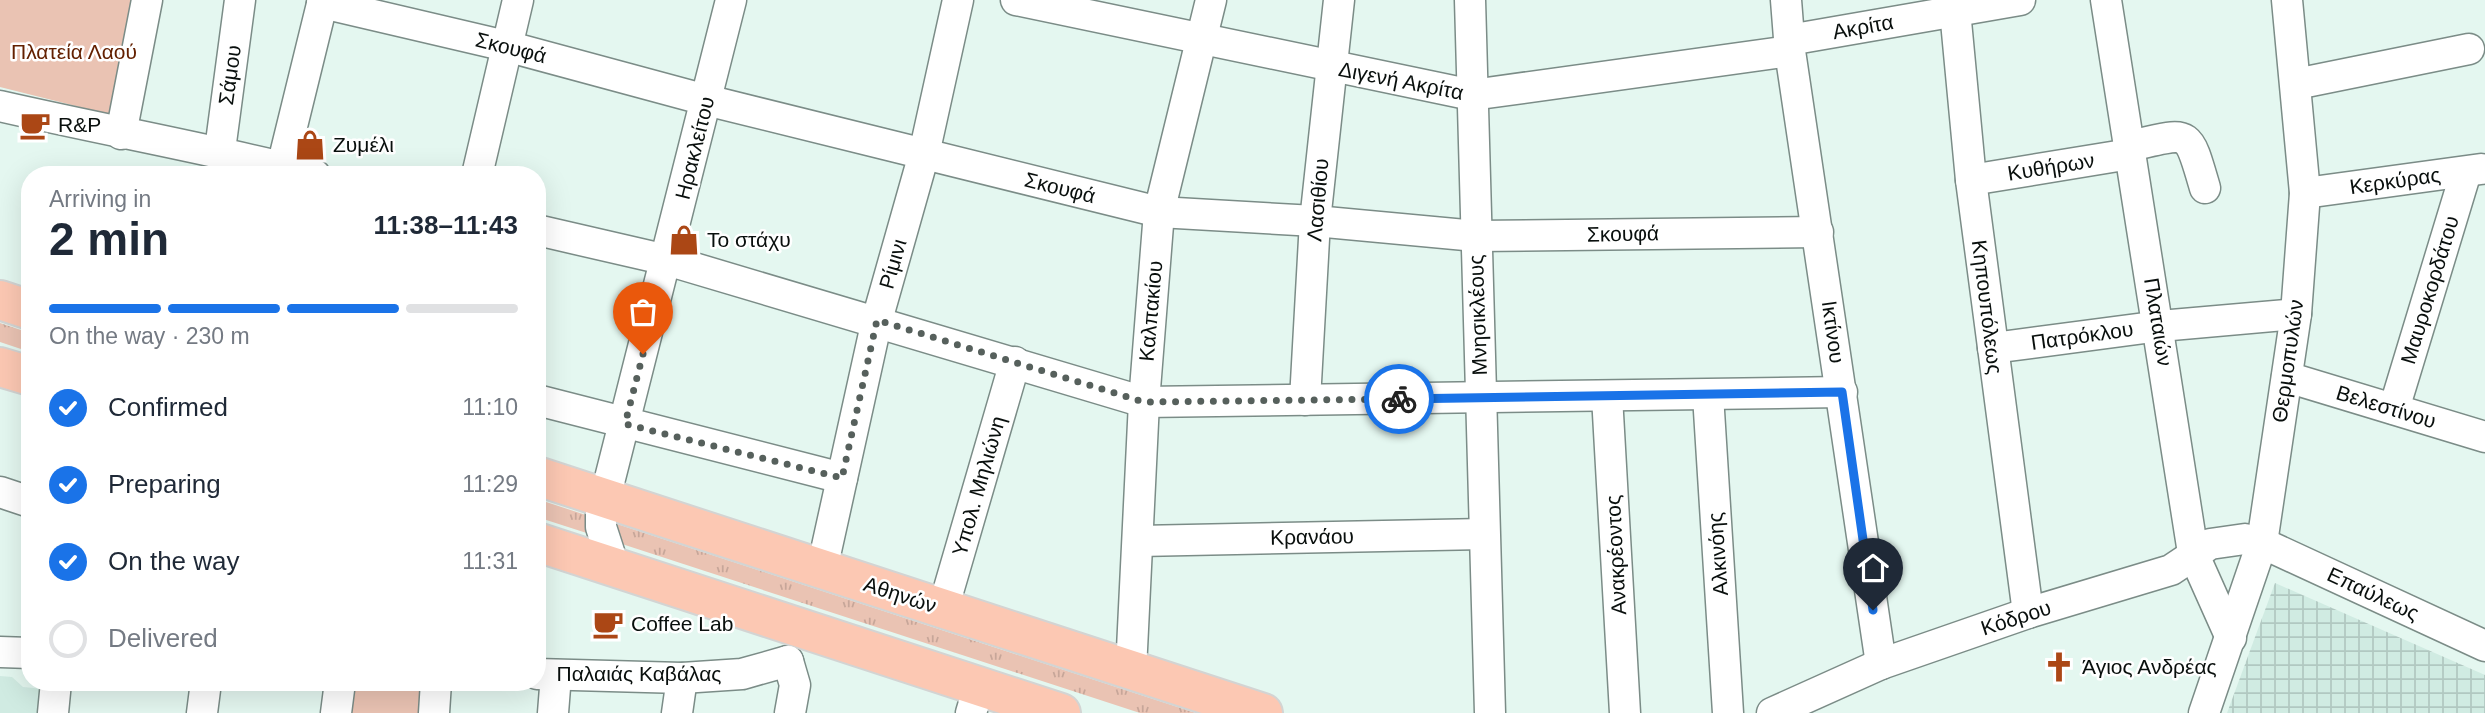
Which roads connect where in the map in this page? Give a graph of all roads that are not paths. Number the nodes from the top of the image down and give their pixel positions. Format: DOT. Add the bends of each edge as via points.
graph roads {
  1 [pos="147,0"];
  2 [pos="240,0"];
  3 [pos="518,0"];
  4 [pos="731,0"];
  5 [pos="958,0"];
  6 [pos="1016,0"];
  7 [pos="1211,0"];
  8 [pos="1339,0"];
  9 [pos="1470,0"];
  10 [pos="1786,0"];
  11 [pos="2020,0"];
  12 [pos="2106,0"];
  13 [pos="2287,0"];
  14 [pos="322,1"];
  15 [pos="1954,5"];
  16 [pos="1200,41"];
  17 [pos="506,46"];
  18 [pos="1790,46"];
  19 [pos="2469,49"];
  20 [pos="1331,67"];
  21 [pos="2297,83"];
  22 [pos="1472,95"];
  23 [pos="706,100"];
  24 [pos="0,106"];
  25 [pos="121,134"];
  26 [pos="220,150"];
  27 [pos="2130,150"];
  28 [pos="924,154"];
  29 [pos="266,166"];
  30 [pos="282,166"];
  31 [pos="479,166"];
  32 [pos="2479,172"];
  33 [pos="1971,180"];
  34 [pos="2204,188"];
  35 [pos="2305,193"];
  36 [pos="1159,212"];
  37 [pos="1315,221"];
  38 [pos="546,232"];
  39 [pos="1818,232"];
  40 [pos="1476,236"];
  41 [pos="667,260"];
  42 [pos="0,300"];
  43 [pos="21,307"];
  44 [pos="2296,314"];
  45 [pos="877,320"];
  46 [pos="2160,326"];
  47 [pos="1993,348"];
  48 [pos="1015,362"];
  49 [pos="0,367"];
  50 [pos="21,373"];
  51 [pos="2287,377"];
  52 [pos="1842,392"];
  53 [pos="1708,395"];
  54 [pos="1607,396"];
  55 [pos="1481,398"];
  56 [pos="1305,400"];
  57 [pos="546,402"];
  58 [pos="1144,402"];
  59 [pos="2394,409"];
  60 [pos="625,424"];
  61 [pos="2485,437"];
  62 [pos="842,478"];
  63 [pos="546,479"];
  64 [pos="0,492"];
  65 [pos="605,498"];
  66 [pos="21,499"];
  67 [pos="1484,534"];
  68 [pos="1139,541"];
  69 [pos="2262,543"];
  70 [pos="546,545"];
  71 [pos="2193,553"];
  72 [pos="614,567"];
  73 [pos="822,569"];
  74 [pos="943,609"];
  75 [pos="2028,613"];
  76 [pos="2482,635"];
  77 [pos="2231,638"];
  78 [pos="793,644"];
  79 [pos="0,652"];
  80 [pos="21,653"];
  81 [pos="1881,664"];
  82 [pos="1131,670"];
  83 [pos="547,674"];
  84 [pos="681,678"];
  85 [pos="55,691"];
  86 [pos="205,691"];
  87 [pos="339,691"];
  88 [pos="435,691"];
  89 [pos="975,700"];
  90 [pos="53,713"];
  91 [pos="202,713"];
  92 [pos="337,713"];
  93 [pos="434,713"];
  94 [pos="553,713"];
  95 [pos="677,713"];
  96 [pos="790,713"];
  97 [pos="1060,713"];
  98 [pos="1263,713"];
  99 [pos="1490,713"];
  100 [pos="1625,713"];
  101 [pos="1728,713"];
  102 [pos="1772,713"];
  103 [pos="2204,713"];
  1 -- 25 [label="street"];
  2 -- 26 [label="street, Σάμου"];
  3 -- 17 [label="street"];
  4 -- 23 [label="street, Ηρακλείτου"];
  5 -- 28 [label="street, Ρίμινι"];
  6 -- 16 [label="street, Διγενή Ακρίτα"];
  7 -- 16 [label="street, Καλπακίου"];
  8 -- 20 [label="street, Λασιθίου"];
  9 -- 22 [label="street, Μνησικλέους"];
  10 -- 18 [label="street, Ικτίνου"];
  11 -- 15 [label="street, Ακρίτα"];
  12 -- 27 [label="street, Πλαταιών"];
  13 -- 21 [label="street, Θερμοπυλών"];
  14 -- 17 [label="street, Σκουφά"];
  14 -- 30 [label="street"];
  15 -- 18 [label="street, Ακρίτα"];
  15 -- 33 [label="street, Κηπουπόλεως"];
  16 -- 20 [label="street, Διγενή Ακρίτα"];
  16 -- 36 [label="street, Καλπακίου"];
  17 -- 23 [label="street, Σκουφά"];
  17 -- 31 [label="street"];
  18 -- 22 [label="street, Διγενή Ακρίτα"];
  18 -- 39 [label="street, Ικτίνου"];
  19 -- 21 [label="street"];
  20 -- 22 [label="street, Διγενή Ακρίτα"];
  20 -- 37 [label="street, Λασιθίου"];
  21 -- 35 [label="street, Θερμοπυλών"];
  22 -- 40 [label="street, Μνησικλέους"];
  23 -- 28 [label="street, Σκουφά"];
  23 -- 41 [label="street, Ηρακλείτου"];
  24 -- 25 [label="street"];
  25 -- 26 [label="street"];
  26 -- 29 [label="street"];
  27 -- 33 [label="street, Κυθήρων"];
  27 -- 34 [label="street, Κυθήρων" via="2184,138 2192,144"];
  27 -- 46 [label="street, Πλαταιών"];
  28 -- 36 [label="street, Σκουφά"];
  28 -- 45 [label="street, Ρίμινι"];
  32 -- 35 [label="street, Κερκύρας"];
  32 -- 59 [label="street, Μαυροκορδάτου"];
  33 -- 47 [label="street, Κηπουπόλεως"];
  35 -- 44 [label="street, Θερμοπυλών"];
  36 -- 37 [label="street, Σκουφά"];
  36 -- 58 [label="street, Καλπακίου"];
  37 -- 40 [label="street, Σκουφά"];
  37 -- 56 [label="street, Λασιθίου"];
  38 -- 41 [label="street"];
  39 -- 40 [label="street, Σκουφά"];
  39 -- 52 [label="street, Ικτίνου"];
  40 -- 55 [label="street, Μνησικλέους"];
  41 -- 45 [label="street"];
  41 -- 60 [label="street, Ηρακλείτου"];
  42 -- 43 [label="highway"];
  44 -- 46 [label="street, Πατρόκλου"];
  44 -- 51 [label="street, Θερμοπυλών"];
  45 -- 48 [label="street"];
  45 -- 62 [label="street, Ρίμινι"];
  46 -- 47 [label="street, Πατρόκλου"];
  46 -- 71 [label="street, Πλαταιών"];
  47 -- 75 [label="street, Κηπουπόλεως"];
  48 -- 58 [label="street"];
  48 -- 74 [label="street, Υπολ. Μηλιώνη"];
  49 -- 50 [label="highway"];
  51 -- 59 [label="street, Βελεστίνου"];
  51 -- 69 [label="street, Θερμοπυλών"];
  52 -- 53 [label="street"];
  52 -- 81 [label="street, Ικτίνου"];
  53 -- 54 [label="street"];
  53 -- 101 [label="street, Αλκινόης"];
  54 -- 55 [label="street"];
  54 -- 100 [label="street, Ανακρέοντος"];
  55 -- 56 [label="street"];
  55 -- 67 [label="street, Μνησικλέους"];
  56 -- 58 [label="street"];
  57 -- 60 [label="street"];
  58 -- 68 [label="street, Καλπακίου"];
  59 -- 61 [label="street, Βελεστίνου"];
  60 -- 62 [label="street"];
  60 -- 65 [label="street, Ηρακλείτου"];
  62 -- 73 [label="street, Ρίμινι"];
  63 -- 65 [label="highway, Αθηνών"];
  64 -- 66 [label="street"];
  65 -- 72 [label="street, Ηρακλείτου" via="601,527"];
  65 -- 73 [label="highway, Αθηνών"];
  67 -- 68 [label="street, Κρανάου"];
  67 -- 99 [label="street, Μνησικλέους"];
  68 -- 82 [label="street, Καλπακίου"];
  69 -- 71 [label="street, Κόδρου" via="2228,540"];
  69 -- 76 [label="street, Επαύλεως"];
  69 -- 77 [label="street, Θερμοπυλών"];
  70 -- 72 [label="highway"];
  71 -- 75 [label="street, Κόδρου" via="2171,570"];
  71 -- 77 [label="street, Πλαταιών"];
  72 -- 78 [label="highway"];
  73 -- 74 [label="highway, Αθηνών"];
  74 -- 82 [label="highway, Αθηνών"];
  75 -- 81 [label="street, Κόδρου"];
  77 -- 103 [label="street, Θερμοπυλών"];
  78 -- 84 [label="street, Παλαιάς Καβάλας" via="742,674"];
  78 -- 89 [label="highway"];
  78 -- 96 [label="street" via="795,685"];
  79 -- 80 [label="street"];
  81 -- 102 [label="street, Κόδρου"];
  82 -- 98 [label="highway, Αθηνών"];
  83 -- 84 [label="street, Παλαιάς Καβάλας"];
  83 -- 94 [label="street"];
  84 -- 95 [label="street"];
  85 -- 90 [label="street"];
  86 -- 91 [label="street"];
  87 -- 92 [label="street"];
  88 -- 93 [label="street"];
  89 -- 97 [label="highway"];
}
